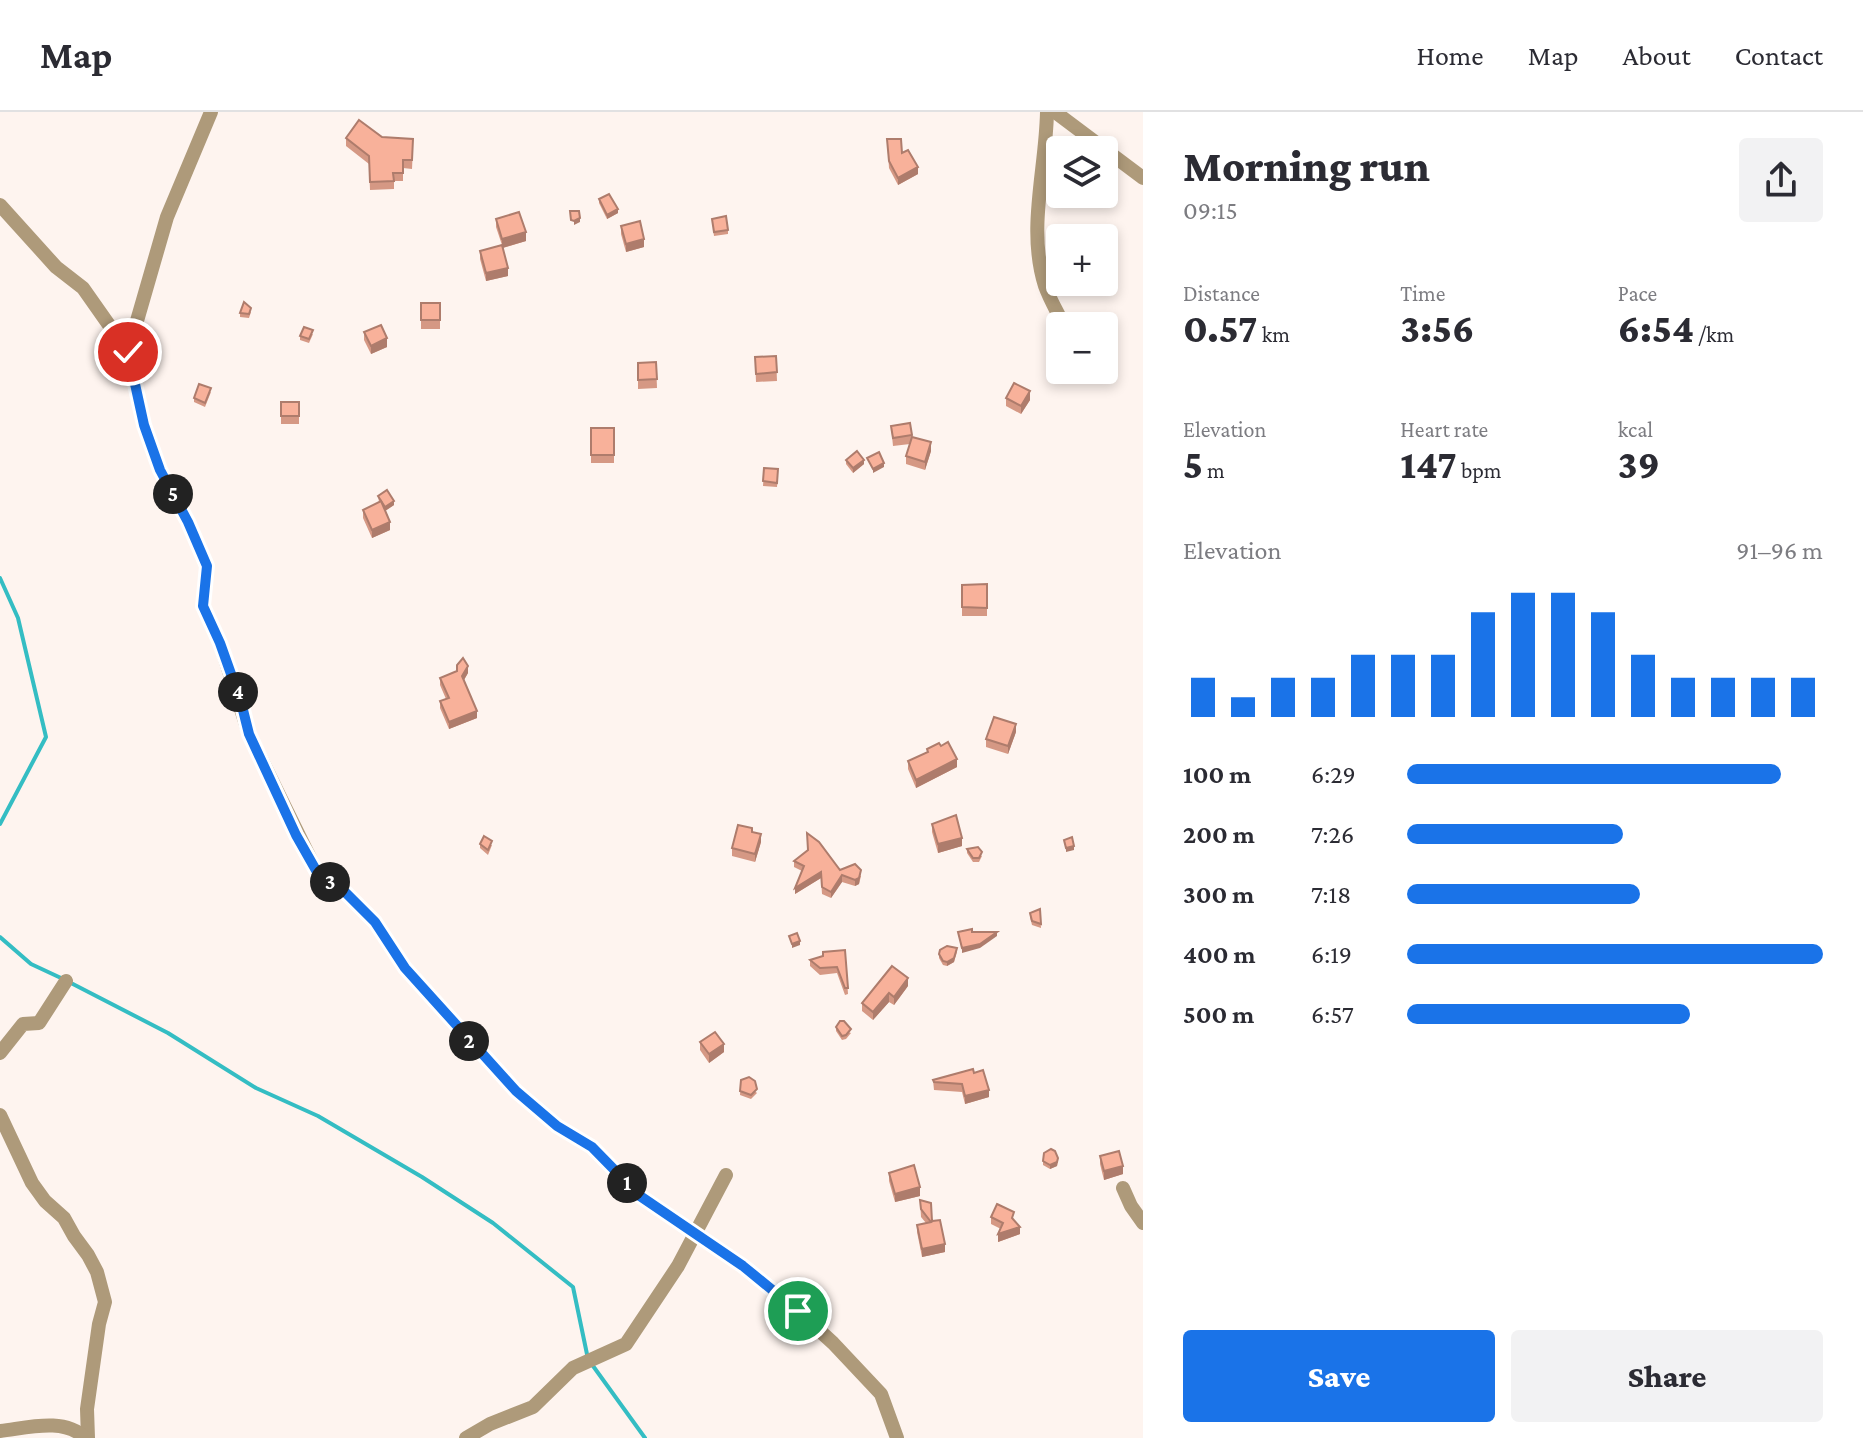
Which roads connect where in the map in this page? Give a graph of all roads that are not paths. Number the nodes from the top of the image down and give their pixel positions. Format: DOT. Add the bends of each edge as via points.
graph roads {
  1 [pos="211,112"];
  2 [pos="1047,112"];
  3 [pos="1055,112"];
  4 [pos="1143,178"];
  5 [pos="0,205"];
  6 [pos="1058,312"];
  7 [pos="128,352"];
  8 [pos="66,981"];
  9 [pos="0,1053"];
  10 [pos="0,1115"];
  11 [pos="726,1175"];
  12 [pos="1123,1188"];
  13 [pos="1143,1223"];
  14 [pos="695,1235"];
  15 [pos="0,1431"];
  16 [pos="87,1438"];
  17 [pos="466,1438"];
  18 [pos="897,1438"];
  1 -- 7 [label="street" via="167,217"];
  2 -- 6 [label="street" via="1038,198 1039,259"];
  3 -- 4 [label="street"];
  5 -- 7 [label="street" via="56,267 83,288"];
  7 -- 14 [label="street" via="160,470 207,566 203,606 249,734 317,872 375,922 405,968 516,1091 592,1147 640,1196"];
  8 -- 9 [label="street" via="39,1023 23,1024"];
  10 -- 16 [label="street" via="32,1183 64,1218 97,1272 105,1302"];
  11 -- 14 [label="street"];
  12 -- 13 [label="street"];
  14 -- 17 [label="street" via="626,1344 573,1368 533,1407"];
  14 -- 18 [label="street" via="743,1266 833,1343 881,1394"];
  15 -- 16 [label="street" via="70,1427"];
}
